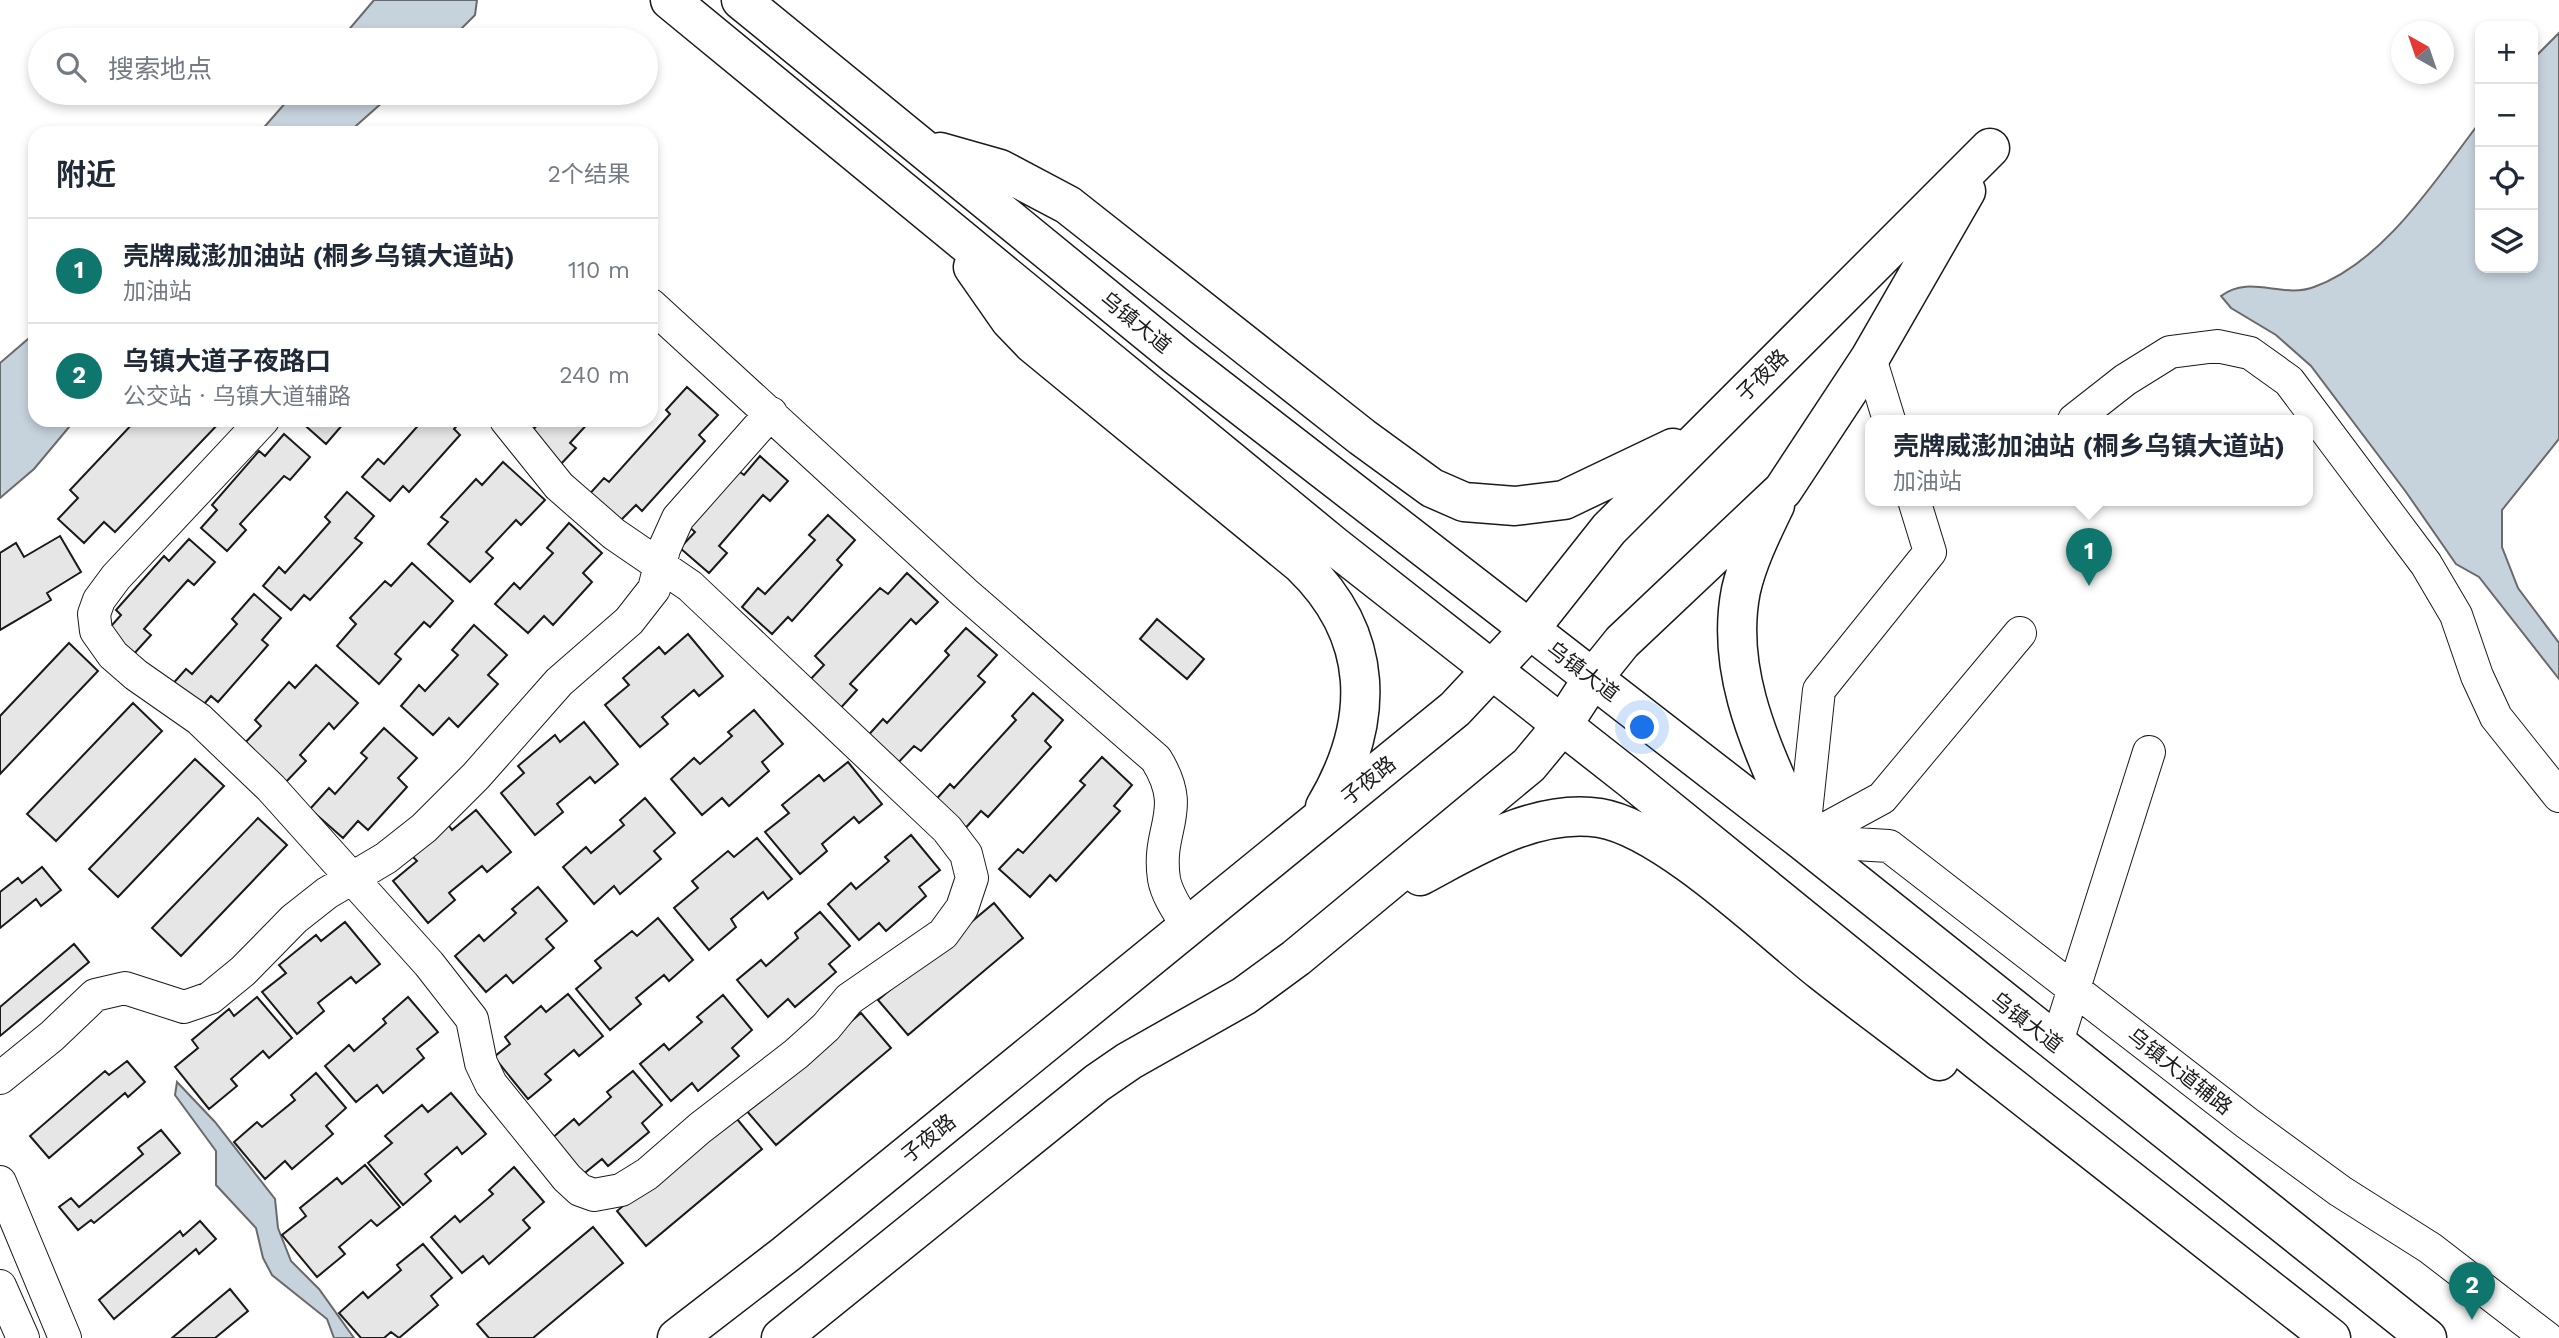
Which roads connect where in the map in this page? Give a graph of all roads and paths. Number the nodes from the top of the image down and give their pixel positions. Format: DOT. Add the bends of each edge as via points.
graph roads {
  1 [pos="670,0"];
  2 [pos="741,0"];
  3 [pos="925,148"];
  4 [pos="948,230"];
  5 [pos="658,312"];
  6 [pos="1870,358"];
  7 [pos="771,413"];
  8 [pos="1887,415"];
  9 [pos="2080,415"];
  10 [pos="256,427"];
  11 [pos="512,427"];
  12 [pos="1706,430"];
  13 [pos="1783,490"];
  14 [pos="1916,506"];
  15 [pos="660,566"];
  16 [pos="1529,630"];
  17 [pos="2020,633"];
  18 [pos="1493,671"];
  19 [pos="1593,678"];
  20 [pos="1563,724"];
  21 [pos="2149,752"];
  22 [pos="2559,796"];
  23 [pos="1316,823"];
  24 [pos="1803,841"];
  25 [pos="353,877"];
  26 [pos="1356,909"];
  27 [pos="1188,927"];
  28 [pos="2074,989"];
  29 [pos="2056,1045"];
  30 [pos="0,1078"];
  31 [pos="2032,1103"];
  32 [pos="2173,1137"];
  33 [pos="0,1182"];
  34 [pos="2135,1184"];
  35 [pos="0,1286"];
  36 [pos="23,1338"];
  37 [pos="65,1338"];
  38 [pos="677,1338"];
  39 [pos="781,1338"];
  40 [pos="2331,1338"];
  41 [pos="2427,1338"];
  42 [pos="2547,1338"];
  1 -- 4 [label="main road"];
  2 -- 3 [label="main road, 乌镇大道"];
  3 -- 12 [label="main road" via="1000,169 1068,205 1362,437 1432,488 1464,502 1503,506 1564,500"];
  3 -- 16 [label="main road, 乌镇大道" via="1178,357"];
  4 -- 18 [label="main road"];
  4 -- 23 [label="main road" via="990,293 1033,344 1301,564 1335,601 1359,660 1361,695 1350,759"];
  5 -- 7 [label="street"];
  6 -- 8 [label="street"];
  6 -- 12 [label="main road, 子夜路" via="1990,148"];
  6 -- 13 [label="main road"];
  7 -- 15 [label="street" via="678,518"];
  7 -- 27 [label="street" via="965,593 1156,759 1170,780 1172,797 1164,880"];
  9 -- 22 [label="street" via="2124,380 2170,352 2217,346 2250,352 2289,381 2426,564 2456,615 2496,717"];
  10 -- 25 [label="street" via="116,577 99,600 94,614 96,631 113,655 136,675 199,719 296,813"];
  11 -- 15 [label="street" via="559,486"];
  12 -- 16 [label="main road, 子夜路" via="1609,529"];
  13 -- 19 [label="main road" via="1650,612"];
  13 -- 24 [label="main road" via="1756,545 1741,590 1738,632 1742,684 1752,721"];
  14 -- 24 [label="street" via="1930,552 1819,690"];
  15 -- 25 [label="street" via="654,589 629,621 559,682 476,776 424,828"];
  15 -- 25 [label="street" via="690,586 752,643 953,837 966,855 972,878 961,908 943,934 849,999 796,1054 647,1174 621,1190 594,1195 566,1178 491,1084 481,1063 472,1019"];
  16 -- 18 [label="main road, 子夜路"];
  16 -- 19 [label="main road, 乌镇大道"];
  17 -- 24 [label="street" via="1882,798"];
  18 -- 20 [label="main road"];
  18 -- 23 [label="main road, 子夜路" via="1455,709"];
  19 -- 20 [label="main road"];
  19 -- 24 [label="main road, 乌镇大道"];
  20 -- 26 [label="main road" via="1529,765"];
  20 -- 31 [label="main road"];
  21 -- 28 [label="street"];
  23 -- 27 [label="main road, 子夜路"];
  24 -- 28 [label="street, 乌镇大道辅路" via="1889,846"];
  24 -- 29 [label="main road, 乌镇大道"];
  25 -- 30 [label="street" via="294,919 210,998 184,1007 125,988 95,995"];
  26 -- 31 [label="main road" via="1532,824 1598,818 1631,827 1721,889 1948,1068 1986,1092"];
  26 -- 39 [label="main road" via="1244,996 1097,1083"];
  27 -- 38 [label="main road, 子夜路"];
  28 -- 29 [label="street"];
  28 -- 42 [label="street, 乌镇大道辅路" via="2257,1130 2340,1191 2430,1248"];
  29 -- 32 [label="main road, 乌镇大道"];
  31 -- 34 [label="main road"];
  32 -- 34 [label="main road"];
  32 -- 41 [label="main road, 乌镇大道"];
  33 -- 37 [label="street"];
  34 -- 40 [label="main road"];
  35 -- 36 [label="street"];
}
